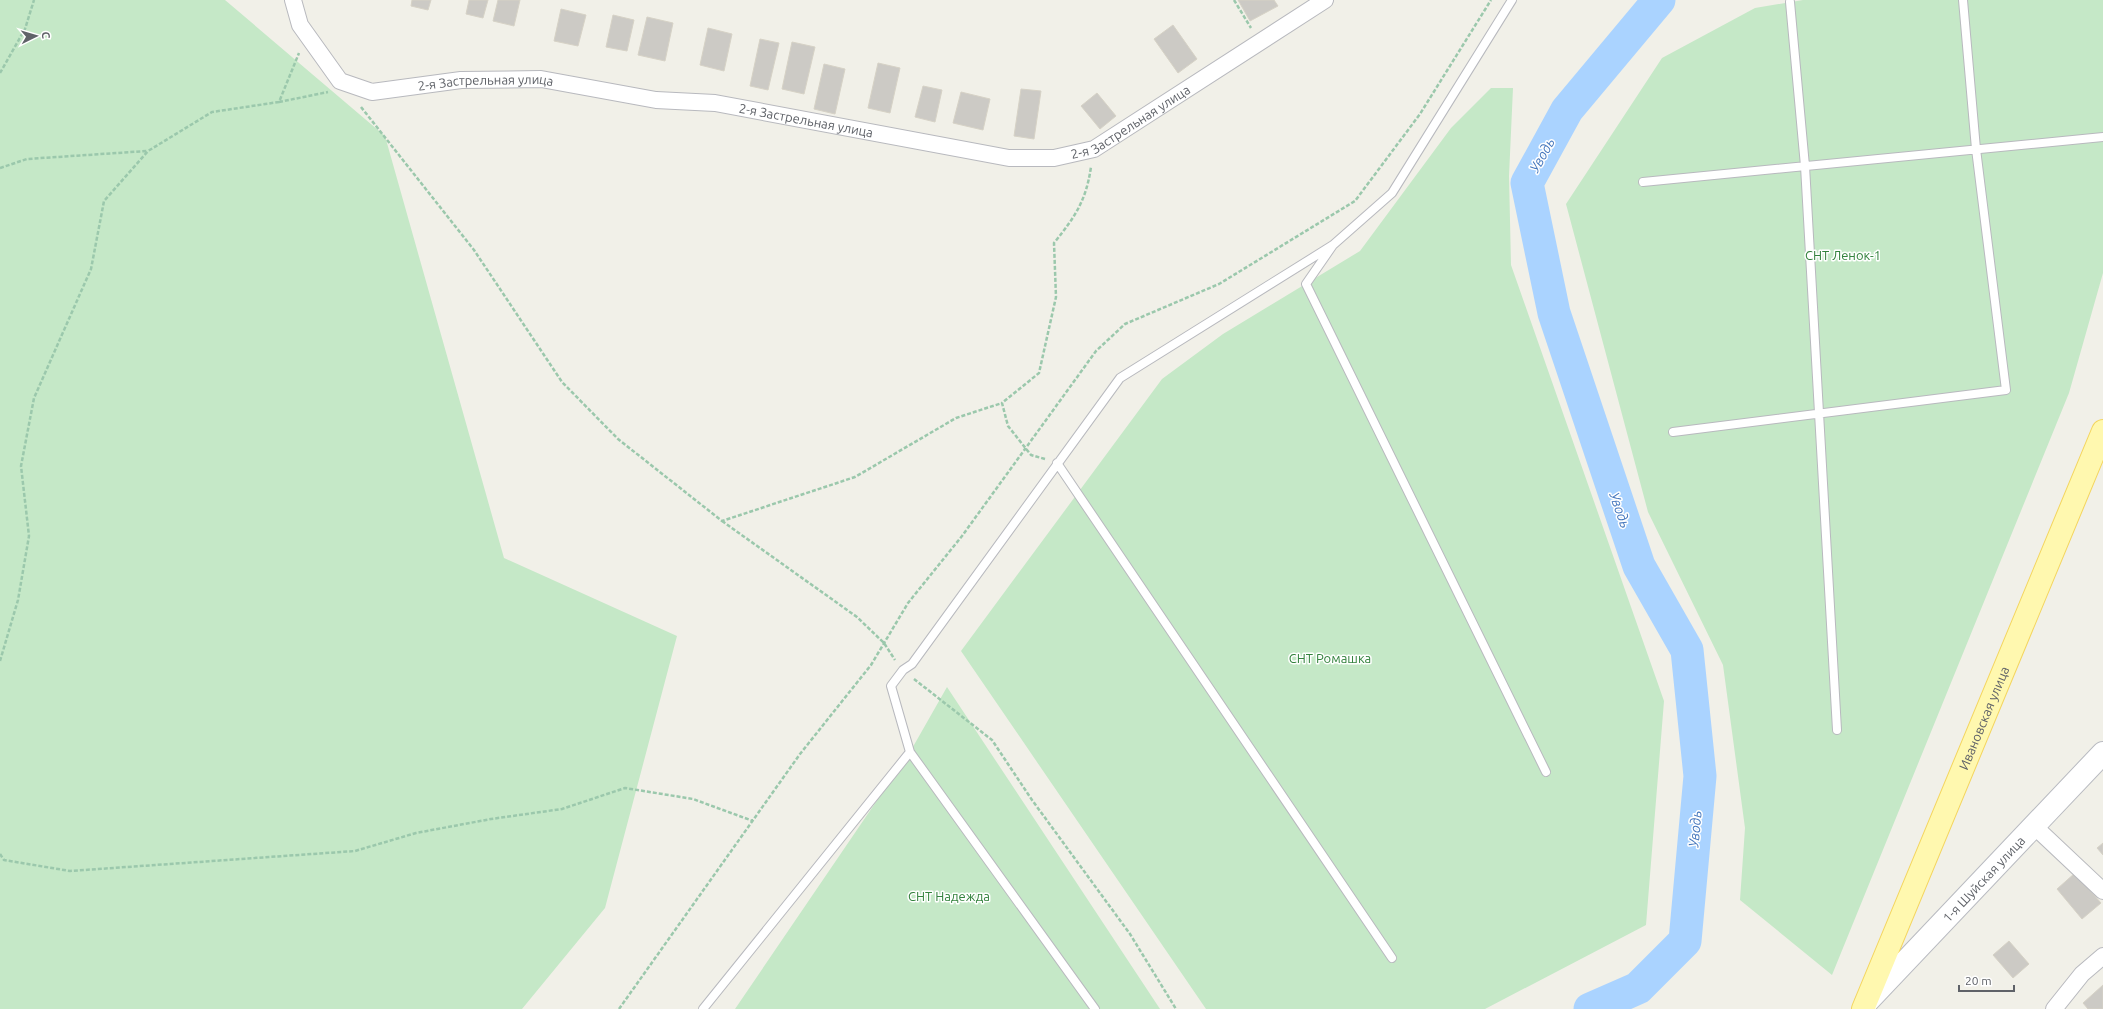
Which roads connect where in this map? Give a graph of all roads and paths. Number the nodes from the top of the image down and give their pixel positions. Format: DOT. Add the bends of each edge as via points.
graph roads {
  1 [pos="34,0"];
  2 [pos="293,0"];
  3 [pos="1234,0"];
  4 [pos="1326,0"];
  5 [pos="1491,0"];
  6 [pos="1512,0"];
  7 [pos="1963,0"];
  8 [pos="1790,2"];
  9 [pos="306,34"];
  10 [pos="1260,42"];
  11 [pos="0,73"];
  12 [pos="343,85"];
  13 [pos="279,102"];
  14 [pos="361,106"];
  15 [pos="2103,137"];
  16 [pos="1094,149"];
  17 [pos="1976,149"];
  18 [pos="148,151"];
  19 [pos="1805,166"];
  20 [pos="0,168"];
  21 [pos="1643,182"];
  22 [pos="1333,245"];
  23 [pos="1002,403"];
  24 [pos="1819,414"];
  25 [pos="2103,431"];
  26 [pos="1673,432"];
  27 [pos="1026,448"];
  28 [pos="1057,463"];
  29 [pos="722,521"];
  30 [pos="884,643"];
  31 [pos="0,661"];
  32 [pos="903,670"];
  33 [pos="1837,730"];
  34 [pos="910,752"];
  35 [pos="2103,753"];
  36 [pos="1546,772"];
  37 [pos="753,821"];
  38 [pos="2034,826"];
  39 [pos="0,854"];
  40 [pos="2,860"];
  41 [pos="2103,892"];
  42 [pos="2103,956"];
  43 [pos="1392,958"];
  44 [pos="1864,1007"];
  45 [pos="620,1009"];
  46 [pos="703,1009"];
  47 [pos="1095,1009"];
  48 [pos="1176,1009"];
  49 [pos="2054,1009"];
  1 -- 11 [label="path" via="26,29"];
  2 -- 9 [label="street" via="300,25"];
  3 -- 10 [label="path"];
  4 -- 10 [label="street, 2-я Застрельная улица"];
  5 -- 27 [label="path" via="1420,114 1355,201 1219,284 1125,324 1096,351"];
  6 -- 22 [label="lane" via="1392,193"];
  7 -- 17 [label="lane"];
  8 -- 19 [label="lane"];
  9 -- 12 [label="street"];
  9 -- 13 [label="path"];
  10 -- 16 [label="street, 2-я Застрельная улица"];
  12 -- 13 [label="path"];
  12 -- 16 [label="street, 2-я Застрельная улица" via="372,92 461,80 541,79 656,100 715,103 1009,158 1054,158"];
  13 -- 18 [label="path" via="212,112"];
  14 -- 29 [label="path" via="474,250 562,382 618,439"];
  15 -- 17 [label="lane"];
  16 -- 23 [label="path" via="1088,188 1074,218 1054,243 1056,297 1039,373"];
  17 -- 19 [label="lane"];
  17 -- 24 [label="lane" via="2006,390"];
  18 -- 20 [label="path" via="27,159"];
  18 -- 31 [label="path" via="104,201 91,269 34,398 21,466 29,536 18,600"];
  19 -- 21 [label="lane"];
  19 -- 24 [label="lane"];
  22 -- 28 [label="lane" via="1120,378"];
  22 -- 36 [label="lane" via="1306,284"];
  23 -- 27 [label="path" via="1008,426"];
  23 -- 29 [label="path" via="956,418 855,477"];
  24 -- 26 [label="lane"];
  24 -- 33 [label="lane"];
  25 -- 44 [label="main road, Ивановская улица"];
  27 -- 28 [label="path" via="1031,455"];
  27 -- 30 [label="path" via="962,536 908,603"];
  28 -- 32 [label="lane" via="912,664"];
  28 -- 43 [label="lane"];
  29 -- 30 [label="path" via="857,617"];
  30 -- 32 [label="path"];
  30 -- 37 [label="path" via="871,665 800,754"];
  32 -- 34 [label="lane" via="891,686"];
  32 -- 48 [label="path" via="992,740 1032,800 1130,934"];
  34 -- 46 [label="lane"];
  34 -- 47 [label="lane"];
  35 -- 38 [label="street, 1-я Шуйская улица"];
  37 -- 40 [label="path" via="693,799 625,788 562,809 416,833 355,851 70,871"];
  37 -- 45 [label="path"];
  38 -- 41 [label="street"];
  38 -- 44 [label="street, 1-я Шуйская улица"];
  39 -- 40 [label="path"];
  42 -- 49 [label="street" via="2082,974"];
}
